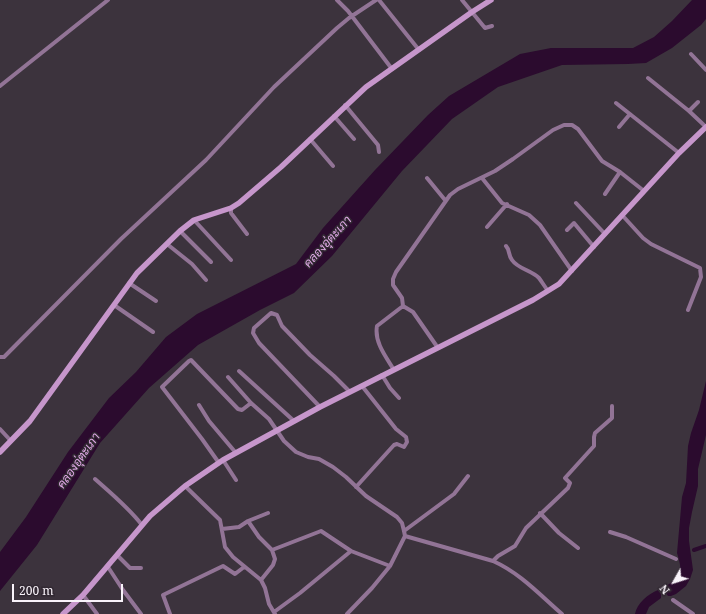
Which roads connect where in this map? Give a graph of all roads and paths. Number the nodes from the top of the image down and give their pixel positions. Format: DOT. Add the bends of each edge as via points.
graph roads {
  1 [pos="108,0"];
  2 [pos="337,0"];
  3 [pos="377,0"];
  4 [pos="462,0"];
  5 [pos="491,0"];
  6 [pos="472,12"];
  7 [pos="351,16"];
  8 [pos="492,26"];
  9 [pos="419,50"];
  10 [pos="691,54"];
  11 [pos="392,69"];
  12 [pos="706,70"];
  13 [pos="648,78"];
  14 [pos="0,86"];
  15 [pos="698,102"];
  16 [pos="616,103"];
  17 [pos="345,105"];
  18 [pos="689,111"];
  19 [pos="630,114"];
  20 [pos="334,116"];
  21 [pos="619,127"];
  22 [pos="706,127"];
  23 [pos="310,139"];
  24 [pos="354,139"];
  25 [pos="379,152"];
  26 [pos="679,153"];
  27 [pos="333,166"];
  28 [pos="620,172"];
  29 [pos="427,178"];
  30 [pos="482,178"];
  31 [pos="644,191"];
  32 [pos="605,194"];
  33 [pos="445,200"];
  34 [pos="576,203"];
  35 [pos="507,204"];
  36 [pos="231,208"];
  37 [pos="622,215"];
  38 [pos="194,220"];
  39 [pos="487,227"];
  40 [pos="567,230"];
  41 [pos="180,231"];
  42 [pos="247,234"];
  43 [pos="605,234"];
  44 [pos="167,244"];
  45 [pos="506,246"];
  46 [pos="594,247"];
  47 [pos="231,260"];
  48 [pos="211,262"];
  49 [pos="572,270"];
  50 [pos="206,280"];
  51 [pos="129,283"];
  52 [pos="548,291"];
  53 [pos="156,301"];
  54 [pos="114,305"];
  55 [pos="403,306"];
  56 [pos="688,310"];
  57 [pos="153,332"];
  58 [pos="438,348"];
  59 [pos="0,357"];
  60 [pos="394,370"];
  61 [pos="239,371"];
  62 [pos="382,375"];
  63 [pos="228,377"];
  64 [pos="362,386"];
  65 [pos="350,392"];
  66 [pos="399,398"];
  67 [pos="251,402"];
  68 [pos="199,405"];
  69 [pos="612,406"];
  70 [pos="320,407"];
  71 [pos="294,421"];
  72 [pos="0,429"];
  73 [pos="276,431"];
  74 [pos="11,441"];
  75 [pos="0,452"];
  76 [pos="236,453"];
  77 [pos="221,461"];
  78 [pos="468,476"];
  79 [pos="95,479"];
  80 [pos="236,480"];
  81 [pos="185,486"];
  82 [pos="356,487"];
  83 [pos="268,513"];
  84 [pos="540,513"];
  85 [pos="248,521"];
  86 [pos="142,525"];
  87 [pos="222,529"];
  88 [pos="404,531"];
  89 [pos="610,532"];
  90 [pos="404,536"];
  91 [pos="578,548"];
  92 [pos="272,550"];
  93 [pos="351,551"];
  94 [pos="117,555"];
  95 [pos="676,559"];
  96 [pos="493,561"];
  97 [pos="390,566"];
  98 [pos="108,567"];
  99 [pos="244,567"];
  100 [pos="141,568"];
  101 [pos="261,580"];
  102 [pos="83,595"];
  103 [pos="673,600"];
  104 [pos="274,613"];
  105 [pos="63,614"];
  106 [pos="97,614"];
  107 [pos="140,614"];
  108 [pos="170,614"];
  109 [pos="347,614"];
  110 [pos="562,614"];
  111 [pos="693,614"];
  1 -- 14 [label="street"];
  2 -- 7 [label="street"];
  3 -- 7 [label="street"];
  3 -- 9 [label="street"];
  4 -- 6 [label="street"];
  5 -- 6 [label="street"];
  6 -- 8 [label="street" via="485,28"];
  6 -- 9 [label="street"];
  7 -- 11 [label="street"];
  7 -- 59 [label="street" via="274,87 206,160 121,239 4,357"];
  9 -- 11 [label="street"];
  10 -- 12 [label="street"];
  11 -- 17 [label="street"];
  13 -- 18 [label="street"];
  15 -- 18 [label="street"];
  16 -- 19 [label="street"];
  17 -- 20 [label="street"];
  17 -- 25 [label="street" via="378,145"];
  18 -- 22 [label="street"];
  19 -- 21 [label="street"];
  19 -- 26 [label="street"];
  20 -- 23 [label="street"];
  20 -- 24 [label="street"];
  22 -- 26 [label="street"];
  23 -- 27 [label="street"];
  23 -- 36 [label="street"];
  26 -- 31 [label="street"];
  28 -- 30 [label="street" via="602,161 578,129 572,125 564,125"];
  28 -- 31 [label="street"];
  28 -- 32 [label="street"];
  29 -- 33 [label="street"];
  30 -- 33 [label="street" via="458,189"];
  30 -- 35 [label="street" via="502,203"];
  31 -- 37 [label="street"];
  33 -- 55 [label="street" via="393,279 393,285 402,298"];
  34 -- 43 [label="street"];
  35 -- 39 [label="street"];
  35 -- 49 [label="street" via="529,215 540,225"];
  36 -- 38 [label="street"];
  36 -- 42 [label="street" via="231,213"];
  37 -- 43 [label="street"];
  37 -- 56 [label="street" via="651,244 700,268 701,277"];
  38 -- 41 [label="street"];
  38 -- 47 [label="street"];
  40 -- 46 [label="street" via="574,223"];
  41 -- 44 [label="street"];
  41 -- 48 [label="street"];
  43 -- 46 [label="street"];
  44 -- 50 [label="street" via="192,264"];
  44 -- 51 [label="street"];
  45 -- 52 [label="street" via="512,260 520,268 526,269 538,278"];
  46 -- 49 [label="street"];
  49 -- 52 [label="street"];
  51 -- 53 [label="street"];
  51 -- 54 [label="street"];
  52 -- 58 [label="street"];
  54 -- 57 [label="street"];
  54 -- 74 [label="street" via="30,421"];
  55 -- 58 [label="street" via="413,312"];
  55 -- 60 [label="street" via="377,326 379,346"];
  58 -- 60 [label="street"];
  60 -- 62 [label="street"];
  61 -- 71 [label="street"];
  62 -- 64 [label="street"];
  62 -- 66 [label="street"];
  63 -- 67 [label="street"];
  64 -- 65 [label="street"];
  64 -- 82 [label="street" via="396,429 406,437 407,442 404,447 394,445"];
  65 -- 70 [label="street"];
  65 -- 70 [label="street" via="282,326 277,315 271,313 254,328 253,333 259,343"];
  67 -- 73 [label="street" via="269,419"];
  67 -- 77 [label="street" via="242,410 238,409 192,360 189,360 162,388"];
  68 -- 76 [label="street"];
  69 -- 84 [label="street" via="612,418 596,433 594,446 565,478 570,483 569,486"];
  70 -- 71 [label="street"];
  71 -- 73 [label="street"];
  72 -- 74 [label="street"];
  73 -- 76 [label="street"];
  73 -- 82 [label="street" via="296,452 319,459 333,467"];
  74 -- 75 [label="street"];
  76 -- 77 [label="street"];
  77 -- 80 [label="street"];
  77 -- 81 [label="street"];
  78 -- 88 [label="street" via="454,494"];
  79 -- 86 [label="street" via="134,514"];
  81 -- 86 [label="street"];
  81 -- 87 [label="street" via="220,520"];
  82 -- 88 [label="street" via="397,517"];
  83 -- 85 [label="street"];
  84 -- 91 [label="street"];
  84 -- 96 [label="street" via="526,528 515,546"];
  85 -- 87 [label="street" via="239,527"];
  85 -- 92 [label="street" via="260,539"];
  86 -- 94 [label="street"];
  87 -- 99 [label="street" via="225,546 233,558"];
  88 -- 90 [label="street"];
  89 -- 95 [label="street"];
  90 -- 96 [label="street"];
  90 -- 97 [label="street"];
  92 -- 93 [label="street" via="321,531"];
  92 -- 101 [label="street" via="275,562"];
  93 -- 97 [label="street"];
  93 -- 104 [label="street"];
  94 -- 98 [label="street"];
  94 -- 100 [label="street" via="130,568"];
  96 -- 110 [label="street" via="506,566"];
  97 -- 109 [label="street"];
  98 -- 102 [label="street"];
  98 -- 107 [label="street"];
  99 -- 101 [label="street"];
  99 -- 108 [label="street" via="235,574 223,566 163,595"];
  101 -- 104 [label="street"];
  102 -- 105 [label="street"];
  102 -- 106 [label="street"];
  103 -- 111 [label="street"];
}
